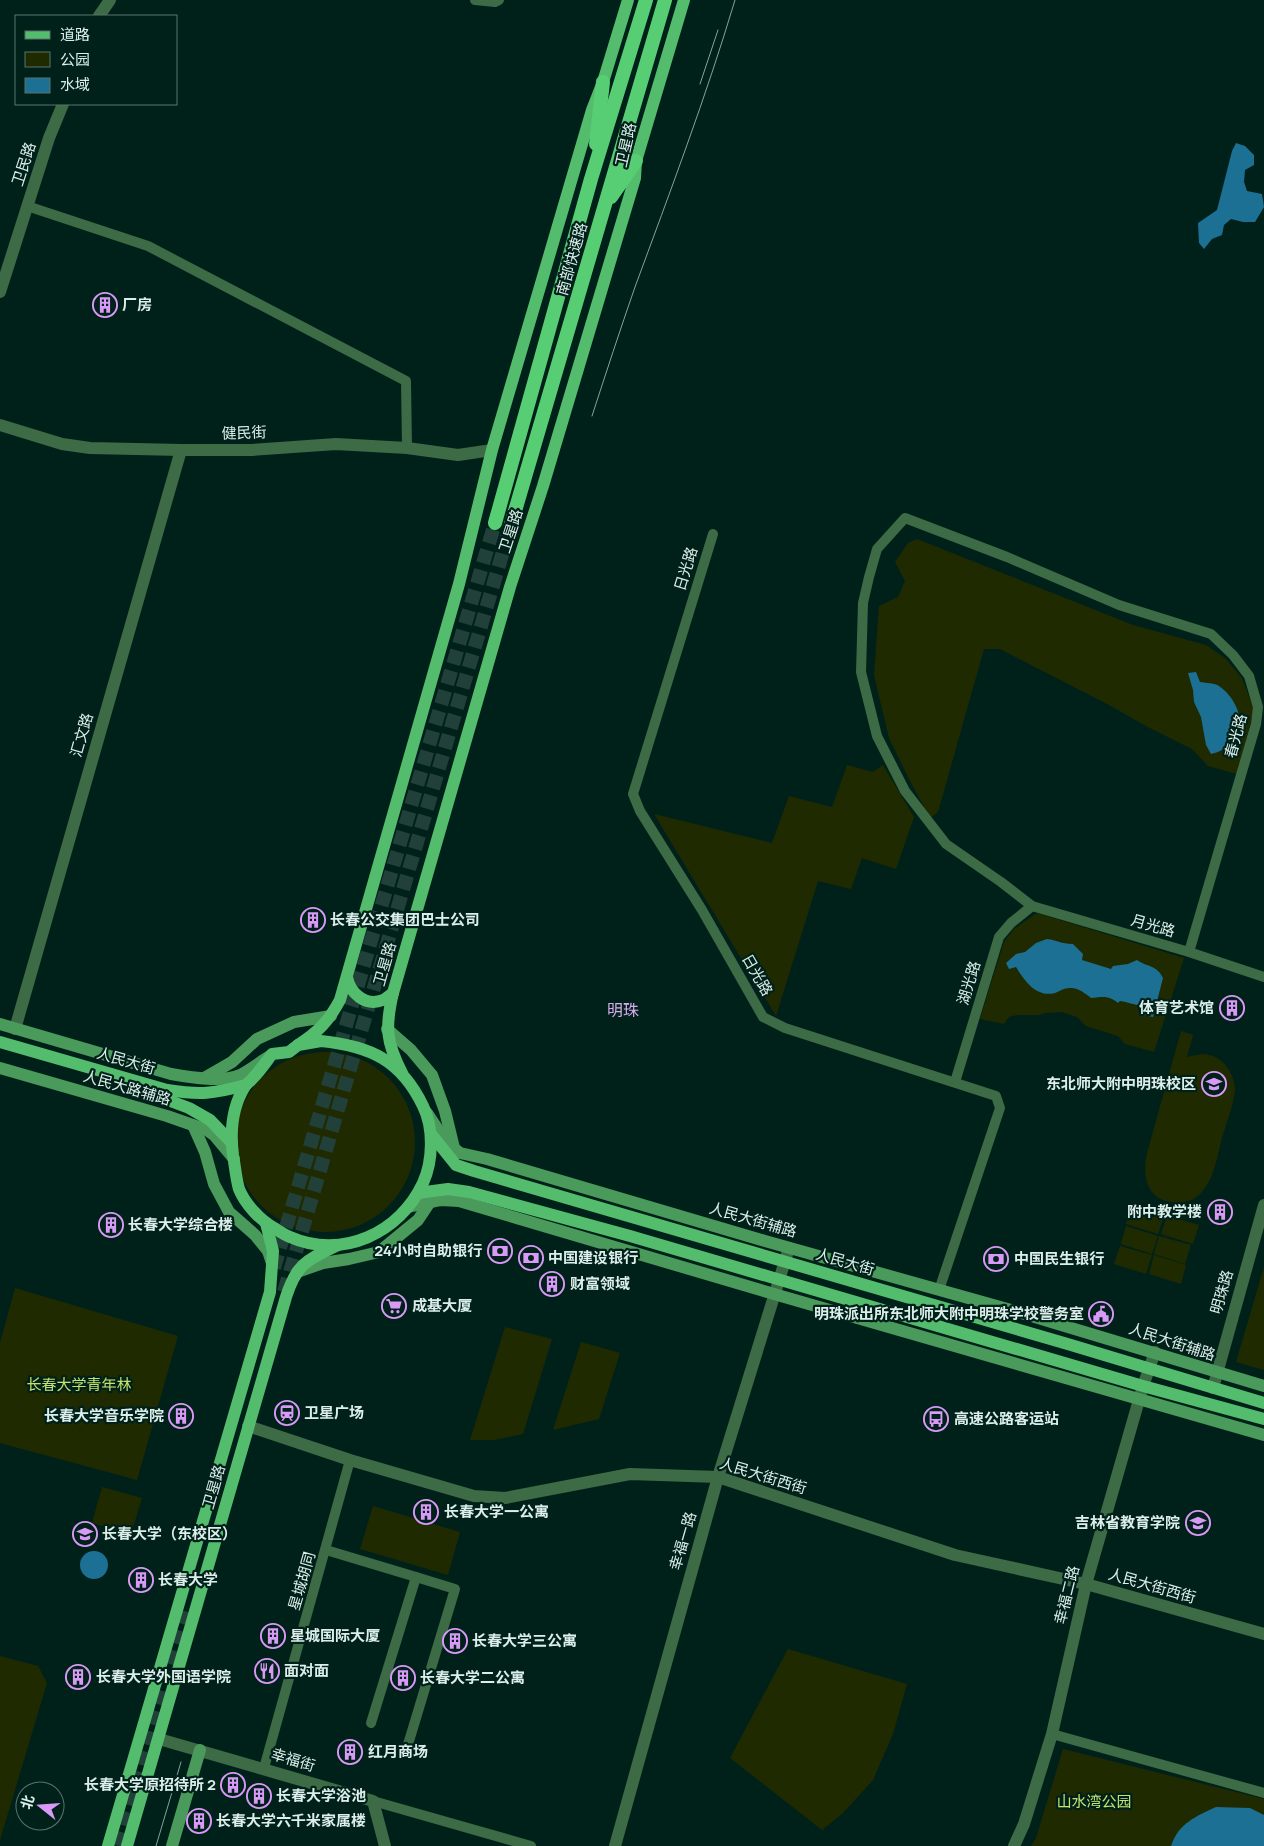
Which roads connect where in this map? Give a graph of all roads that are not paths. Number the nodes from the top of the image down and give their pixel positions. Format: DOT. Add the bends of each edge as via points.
graph roads {
  1 [pos="110,0"];
  2 [pos="474,0"];
  3 [pos="499,0"];
  4 [pos="628,0"];
  5 [pos="646,0"];
  6 [pos="665,0"];
  7 [pos="684,0"];
  8 [pos="100,15"];
  9 [pos="603,82"];
  10 [pos="63,105"];
  11 [pos="636,161"];
  12 [pos="592,179"];
  13 [pos="27,206"];
  14 [pos="604,206"];
  15 [pos="0,292"];
  16 [pos="0,425"];
  17 [pos="407,448"];
  18 [pos="181,450"];
  19 [pos="492,450"];
  20 [pos="495,523"];
  21 [pos="510,528"];
  22 [pos="713,534"];
  23 [pos="1032,906"];
  24 [pos="1189,952"];
  25 [pos="347,977"];
  26 [pos="1264,977"];
  27 [pos="393,994"];
  28 [pos="331,1016"];
  29 [pos="0,1024"];
  30 [pos="15,1029"];
  31 [pos="387,1029"];
  32 [pos="0,1042"];
  33 [pos="298,1046"];
  34 [pos="0,1051"];
  35 [pos="272,1054"];
  36 [pos="0,1068"];
  37 [pos="402,1073"];
  38 [pos="202,1078"];
  39 [pos="955,1082"];
  40 [pos="246,1085"];
  41 [pos="425,1110"];
  42 [pos="193,1125"];
  43 [pos="431,1134"];
  44 [pos="232,1143"];
  45 [pos="454,1148"];
  46 [pos="234,1159"];
  47 [pos="418,1194"];
  48 [pos="430,1202"];
  49 [pos="1264,1206"];
  50 [pos="408,1207"];
  51 [pos="266,1223"];
  52 [pos="338,1245"];
  53 [pos="789,1248"];
  54 [pos="785,1262"];
  55 [pos="272,1263"];
  56 [pos="297,1272"];
  57 [pos="779,1280"];
  58 [pos="939,1290"];
  59 [pos="774,1294"];
  60 [pos="1155,1352"];
  61 [pos="1149,1368"];
  62 [pos="1216,1373"];
  63 [pos="1143,1386"];
  64 [pos="1264,1386"];
  65 [pos="1213,1388"];
  66 [pos="1139,1400"];
  67 [pos="1264,1404"];
  68 [pos="1264,1419"];
  69 [pos="248,1426"];
  70 [pos="1264,1435"];
  71 [pos="350,1460"];
  72 [pos="718,1477"];
  73 [pos="326,1550"];
  74 [pos="416,1577"];
  75 [pos="1086,1584"];
  76 [pos="1264,1634"];
  77 [pos="371,1723"];
  78 [pos="1052,1734"];
  79 [pos="159,1739"];
  80 [pos="200,1750"];
  81 [pos="406,1751"];
  82 [pos="264,1768"];
  83 [pos="1264,1792"];
  84 [pos="373,1801"];
  85 [pos="108,1846"];
  86 [pos="127,1846"];
  87 [pos="172,1846"];
  88 [pos="385,1846"];
  89 [pos="531,1846"];
  90 [pos="615,1846"];
  91 [pos="1014,1846"];
  1 -- 8 [label="street"];
  2 -- 3 [label="street"];
  4 -- 9 [label="main road"];
  5 -- 12 [label="highway, 南部快速路"];
  6 -- 14 [label="highway, 南部快速路"];
  7 -- 11 [label="main road, 卫星路"];
  9 -- 12 [label="highway"];
  9 -- 19 [label="main road"];
  10 -- 13 [label="street, 卫民路"];
  11 -- 14 [label="highway"];
  11 -- 27 [label="main road, 卫星路" via="635,178 510,587"];
  12 -- 20 [label="highway, 南部快速路"];
  13 -- 15 [label="street, 卫民路"];
  13 -- 17 [label="street" via="148,246 406,381"];
  14 -- 21 [label="highway, 南部快速路"];
  16 -- 18 [label="street, 健民街" via="62,444 90,448"];
  17 -- 18 [label="street, 健民街" via="336,444 252,450"];
  17 -- 19 [label="street, 健民街" via="458,455"];
  18 -- 30 [label="street, 汇文路"];
  19 -- 25 [label="main road" via="454,602"];
  22 -- 39 [label="street, 日光路" via="633,794 640,811 763,1017 785,1028"];
  23 -- 24 [label="street, 月光路"];
  23 -- 24 [label="street, 春光路" via="946,844 905,791 877,736 861,672 863,603 877,549 904,518 1119,605 1211,634 1249,676 1258,707 1256,724"];
  23 -- 39 [label="street, 湖光路" via="999,937"];
  24 -- 26 [label="street, 月光路"];
  25 -- 27 [label="main road" via="351,991 357,996 375,1001"];
  25 -- 28 [label="main road"];
  27 -- 31 [label="main road, 卫星路"];
  28 -- 33 [label="main road"];
  28 -- 38 [label="main road" via="294,1022 257,1039 232,1062"];
  29 -- 30 [label="main road"];
  30 -- 38 [label="main road" via="171,1074"];
  31 -- 37 [label="main road, 卫星路"];
  31 -- 45 [label="main road" via="432,1075"];
  32 -- 40 [label="main road, 人民大街" via="167,1090 217,1093"];
  33 -- 35 [label="main road" via="289,1052"];
  33 -- 37 [label="main road" via="321,1041 344,1044 376,1053"];
  34 -- 44 [label="main road, 人民大街" via="190,1108 210,1120"];
  35 -- 38 [label="main road" via="239,1076"];
  35 -- 40 [label="main road"];
  36 -- 42 [label="main road, 人民大路辅路"];
  37 -- 41 [label="main road" via="416,1090"];
  39 -- 58 [label="street, 日光路" via="996,1096 1000,1108"];
  40 -- 44 [label="main road" via="233,1116"];
  41 -- 43 [label="main road"];
  41 -- 45 [label="main road, 人民大街辅路"];
  42 -- 46 [label="main road, 人民大路辅路" via="214,1135"];
  42 -- 55 [label="main road" via="214,1184 229,1212 255,1235 268,1251"];
  43 -- 47 [label="main road" via="427,1173"];
  43 -- 54 [label="main road, 人民大街" via="456,1165"];
  44 -- 46 [label="main road"];
  45 -- 53 [label="main road, 人民大街辅路" via="460,1153"];
  46 -- 51 [label="main road" via="240,1190"];
  47 -- 50 [label="main road"];
  47 -- 57 [label="main road" via="448,1189 469,1192"];
  48 -- 50 [label="main road"];
  48 -- 56 [label="main road" via="418,1220 379,1252 323,1262"];
  48 -- 59 [label="main road" via="459,1201"];
  49 -- 62 [label="street, 明珠路"];
  50 -- 52 [label="main road" via="384,1230 362,1240"];
  51 -- 52 [label="main road" via="290,1237 313,1244"];
  51 -- 55 [label="main road, 卫星路" via="273,1251"];
  52 -- 56 [label="main road, 卫星路" via="306,1261"];
  53 -- 54 [label="street, 幸福一路"];
  53 -- 58 [label="main road, 人民大街辅路"];
  54 -- 57 [label="street, 幸福一路"];
  54 -- 61 [label="main road, 人民大街"];
  55 -- 85 [label="main road, 卫星路" via="270,1292"];
  56 -- 69 [label="main road, 卫星路" via="286,1297"];
  57 -- 59 [label="street, 幸福一路"];
  57 -- 63 [label="main road"];
  58 -- 60 [label="main road, 人民大街辅路"];
  59 -- 66 [label="main road"];
  59 -- 72 [label="street, 幸福一路"];
  60 -- 61 [label="street, 幸福二路"];
  60 -- 62 [label="main road, 人民大街辅路"];
  61 -- 63 [label="street, 幸福二路"];
  61 -- 65 [label="main road, 人民大街"];
  62 -- 64 [label="main road, 人民大街辅路"];
  62 -- 65 [label="street, 明珠路"];
  63 -- 66 [label="street, 幸福二路"];
  63 -- 68 [label="main road"];
  65 -- 67 [label="main road, 人民大街"];
  66 -- 70 [label="main road"];
  66 -- 75 [label="street, 幸福二路"];
  69 -- 71 [label="street, 人民大街西街"];
  69 -- 79 [label="main road, 卫星路"];
  71 -- 72 [label="street, 人民大街西街" via="474,1496 505,1498 630,1474"];
  71 -- 73 [label="street, 星城胡同"];
  72 -- 75 [label="street, 人民大街西街" via="955,1555"];
  72 -- 90 [label="street, 幸福一路"];
  73 -- 74 [label="street"];
  73 -- 82 [label="street, 星城胡同"];
  74 -- 77 [label="street"];
  74 -- 81 [label="street" via="455,1589"];
  75 -- 76 [label="street, 人民大街西街"];
  75 -- 78 [label="street, 幸福二路"];
  78 -- 83 [label="street"];
  78 -- 91 [label="street, 幸福二路"];
  79 -- 80 [label="street, 幸福街"];
  79 -- 86 [label="main road, 卫星路"];
  80 -- 82 [label="street, 幸福街"];
  80 -- 87 [label="main road"];
  82 -- 84 [label="street, 幸福街"];
  84 -- 88 [label="street"];
  84 -- 89 [label="street"];
}
